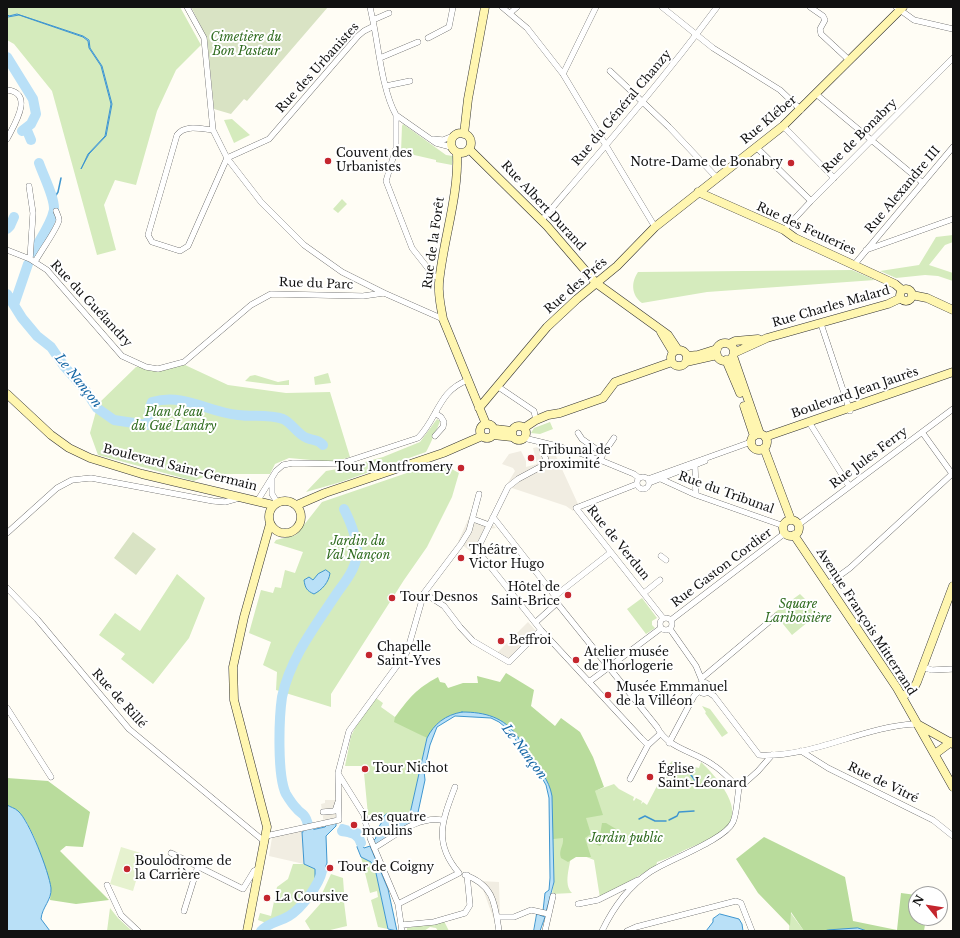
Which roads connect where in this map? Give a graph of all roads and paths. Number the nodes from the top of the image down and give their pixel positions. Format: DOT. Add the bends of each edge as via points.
graph roads {
  1 [pos="187,7"];
  2 [pos="370,7"];
  3 [pos="453,7"];
  4 [pos="485,7"];
  5 [pos="502,7"];
  6 [pos="517,7"];
  7 [pos="596,7"];
  8 [pos="662,7"];
  9 [pos="717,7"];
  10 [pos="810,7"];
  11 [pos="899,8"];
  12 [pos="389,13"];
  13 [pos="510,13"];
  14 [pos="373,23"];
  15 [pos="953,29"];
  16 [pos="696,35"];
  17 [pos="428,38"];
  18 [pos="418,42"];
  19 [pos="380,58"];
  20 [pos="953,58"];
  21 [pos="849,60"];
  22 [pos="610,71"];
  23 [pos="563,74"];
  24 [pos="410,81"];
  25 [pos="386,86"];
  26 [pos="7,90"];
  27 [pos="816,94"];
  28 [pos="642,101"];
  29 [pos="800,110"];
  30 [pos="396,115"];
  31 [pos="783,126"];
  32 [pos="213,130"];
  33 [pos="457,135"];
  34 [pos="7,139"];
  35 [pos="430,139"];
  36 [pos="870,140"];
  37 [pos="606,145"];
  38 [pos="756,147"];
  39 [pos="953,147"];
  40 [pos="469,149"];
  41 [pos="454,150"];
  42 [pos="227,158"];
  43 [pos="717,178"];
  44 [pos="834,178"];
  45 [pos="923,183"];
  46 [pos="29,186"];
  47 [pos="698,192"];
  48 [pos="811,201"];
  49 [pos="56,211"];
  50 [pos="953,219"];
  51 [pos="542,220"];
  52 [pos="655,227"];
  53 [pos="784,230"];
  54 [pos="7,250"];
  55 [pos="866,250"];
  56 [pos="33,261"];
  57 [pos="854,265"];
  58 [pos="440,278"];
  59 [pos="596,283"];
  60 [pos="384,293"];
  61 [pos="901,294"];
  62 [pos="953,310"];
  63 [pos="442,319"];
  64 [pos="821,324"];
  65 [pos="754,341"];
  66 [pos="729,344"];
  67 [pos="676,351"];
  68 [pos="717,352"];
  69 [pos="731,357"];
  70 [pos="687,359"];
  71 [pos="184,362"];
  72 [pos="672,362"];
  73 [pos="953,372"];
  74 [pos="953,375"];
  75 [pos="468,380"];
  76 [pos="497,386"];
  77 [pos="7,394"];
  78 [pos="479,408"];
  79 [pos="850,409"];
  80 [pos="953,409"];
  81 [pos="434,413"];
  82 [pos="536,420"];
  83 [pos="810,423"];
  84 [pos="486,424"];
  85 [pos="524,428"];
  86 [pos="494,432"];
  87 [pos="922,432"];
  88 [pos="578,433"];
  89 [pos="512,434"];
  90 [pos="435,436"];
  91 [pos="482,436"];
  92 [pos="524,438"];
  93 [pos="614,438"];
  94 [pos="759,441"];
  95 [pos="540,442"];
  96 [pos="603,454"];
  97 [pos="600,460"];
  98 [pos="696,466"];
  99 [pos="952,475"];
  100 [pos="272,478"];
  101 [pos="661,479"];
  102 [pos="638,481"];
  103 [pos="648,481"];
  104 [pos="850,486"];
  105 [pos="326,493"];
  106 [pos="479,494"];
  107 [pos="696,495"];
  108 [pos="236,497"];
  109 [pos="258,500"];
  110 [pos="275,504"];
  111 [pos="296,505"];
  112 [pos="269,513"];
  113 [pos="301,514"];
  114 [pos="493,517"];
  115 [pos="473,519"];
  116 [pos="270,524"];
  117 [pos="489,525"];
  118 [pos="789,525"];
  119 [pos="277,531"];
  120 [pos="7,533"];
  121 [pos="266,544"];
  122 [pos="610,553"];
  123 [pos="661,556"];
  124 [pos="666,560"];
  125 [pos="660,580"];
  126 [pos="828,584"];
  127 [pos="953,586"];
  128 [pos="7,588"];
  129 [pos="424,593"];
  130 [pos="644,593"];
  131 [pos="556,600"];
  132 [pos="776,616"];
  133 [pos="663,618"];
  134 [pos="671,620"];
  135 [pos="536,622"];
  136 [pos="661,628"];
  137 [pos="670,629"];
  138 [pos="541,630"];
  139 [pos="922,667"];
  140 [pos="608,668"];
  141 [pos="953,669"];
  142 [pos="703,681"];
  143 [pos="589,682"];
  144 [pos="699,691"];
  145 [pos="708,692"];
  146 [pos="902,697"];
  147 [pos="7,708"];
  148 [pos="916,724"];
  149 [pos="660,734"];
  150 [pos="669,743"];
  151 [pos="952,743"];
  152 [pos="648,745"];
  153 [pos="801,751"];
  154 [pos="935,754"];
  155 [pos="772,755"];
  156 [pos="338,773"];
  157 [pos="51,777"];
  158 [pos="630,779"];
  159 [pos="455,787"];
  160 [pos="953,787"];
  161 [pos="738,788"];
  162 [pos="339,800"];
  163 [pos="323,812"];
  164 [pos="442,820"];
  165 [pos="953,836"];
  166 [pos="266,839"];
  167 [pos="374,848"];
  168 [pos="171,853"];
  169 [pos="198,866"];
  170 [pos="260,868"];
  171 [pos="650,872"];
  172 [pos="459,874"];
  173 [pos="467,875"];
  174 [pos="107,885"];
  175 [pos="553,896"];
  176 [pos="398,904"];
  177 [pos="578,904"];
  178 [pos="184,911"];
  179 [pos="548,914"];
  180 [pos="498,918"];
  181 [pos="402,928"];
  182 [pos="138,931"];
  183 [pos="247,931"];
  184 [pos="499,931"];
  185 [pos="545,931"];
  186 [pos="602,931"];
  187 [pos="627,931"];
  188 [pos="752,931"];
  1 -- 32 [label="street" via="204,38"];
  2 -- 14 [label="street"];
  3 -- 17 [label="street" via="449,27"];
  4 -- 33 [label="main road" via="468,99"];
  5 -- 13 [label="street"];
  6 -- 13 [label="street"];
  7 -- 23 [label="street"];
  8 -- 16 [label="street"];
  9 -- 16 [label="street, Rue du Général Chanzy"];
  10 -- 21 [label="street" via="825,20 820,34"];
  11 -- 15 [label="street" via="914,20"];
  11 -- 21 [label="main road, Rue Kléber"];
  12 -- 14 [label="street"];
  13 -- 23 [label="street" via="527,28"];
  14 -- 19 [label="street, Rue des Urbanistes"];
  14 -- 42 [label="street, Rue des Urbanistes" via="358,36 269,139"];
  16 -- 28 [label="street, Rue du Général Chanzy"];
  16 -- 29 [label="street" via="718,52 780,90"];
  18 -- 19 [label="street"];
  19 -- 25 [label="street, Rue des Urbanistes"];
  20 -- 36 [label="street, Rue de Bonabry"];
  21 -- 27 [label="main road, Rue Kléber"];
  22 -- 28 [label="street"];
  23 -- 37 [label="street"];
  24 -- 25 [label="street"];
  25 -- 30 [label="street, Rue des Urbanistes"];
  26 -- 34 [label="street" via="16,93 21,100 21,109"];
  27 -- 29 [label="main road, Rue Kléber"];
  27 -- 36 [label="street"];
  28 -- 37 [label="street, Rue du Général Chanzy"];
  28 -- 43 [label="street"];
  29 -- 31 [label="main road, Rue Kléber"];
  30 -- 35 [label="street"];
  30 -- 58 [label="street" via="396,148 386,181 412,248 434,276"];
  31 -- 38 [label="main road, Rue Kléber"];
  31 -- 44 [label="street"];
  32 -- 42 [label="street"];
  32 -- 42 [label="street" via="186,128 177,134 148,235 149,240 180,251 188,246"];
  33 -- 35 [label="street" via="443,140"];
  33 -- 40 [label="main road" via="470,139"];
  33 -- 41 [label="main road" via="450,142"];
  35 -- 41 [label="street"];
  36 -- 44 [label="street, Rue de Bonabry"];
  36 -- 45 [label="street"];
  37 -- 51 [label="street, Rue du Général Chanzy"];
  37 -- 52 [label="street"];
  38 -- 43 [label="main road, Rue Kléber"];
  38 -- 48 [label="street"];
  39 -- 45 [label="street, Rue Alexandre III"];
  40 -- 41 [label="main road" via="462,153"];
  40 -- 51 [label="main road, Rue Albert Durand"];
  41 -- 58 [label="main road, Rue de la Forêt" via="452,204"];
  42 -- 60 [label="street" via="260,202 304,245 342,272"];
  43 -- 47 [label="main road, Rue Kléber"];
  44 -- 48 [label="street, Rue de Bonabry"];
  45 -- 55 [label="street, Rue Alexandre III"];
  46 -- 56 [label="street" via="33,213"];
  47 -- 52 [label="main road, Rue des Prés"];
  47 -- 53 [label="main road, Rue des Feuteries"];
  48 -- 53 [label="street, Rue de Bonabry"];
  49 -- 56 [label="street" via="59,220"];
  50 -- 55 [label="street"];
  51 -- 59 [label="main road, Rue Albert Durand"];
  52 -- 59 [label="main road, Rue des Prés" via="634,250"];
  53 -- 57 [label="main road, Rue des Feuteries" via="795,238"];
  54 -- 56 [label="street, Rue du Guélandry"];
  55 -- 57 [label="street, Rue Alexandre III"];
  56 -- 71 [label="street, Rue du Guélandry" via="47,270 122,356 146,367 158,369"];
  57 -- 61 [label="main road, Rue des Feuteries" via="895,284"];
  58 -- 63 [label="main road, Rue de la Forêt"];
  59 -- 67 [label="main road, Rue Albert Durand" via="657,327"];
  59 -- 76 [label="main road, Rue des Prés" via="547,327"];
  60 -- 63 [label="street"];
  60 -- 71 [label="street, Rue du Parc" via="363,296 271,294 250,305"];
  61 -- 62 [label="main road, Rue Charles Malard" via="907,300 912,294 928,298"];
  61 -- 64 [label="main road, Rue Charles Malard" via="888,304"];
  63 -- 75 [label="main road, Rue de la Forêt"];
  64 -- 65 [label="main road, Rue Charles Malard"];
  64 -- 79 [label="street"];
  65 -- 66 [label="main road, Rue Charles Malard"];
  65 -- 69 [label="main road"];
  66 -- 68 [label="main road" via="721,344"];
  66 -- 69 [label="main road" via="733,348"];
  67 -- 70 [label="main road" via="684,352"];
  67 -- 72 [label="main road" via="671,357"];
  68 -- 69 [label="main road" via="721,359"];
  68 -- 70 [label="main road"];
  69 -- 94 [label="main road"];
  70 -- 72 [label="main road" via="679,366"];
  72 -- 82 [label="main road" via="615,382 603,398"];
  73 -- 79 [label="main road, Boulevard Jean Jaurès"];
  74 -- 79 [label="main road, Boulevard Jean Jaurès"];
  75 -- 78 [label="main road, Rue de la Forêt"];
  75 -- 81 [label="street" via="453,387"];
  76 -- 78 [label="main road, Rue des Prés"];
  76 -- 82 [label="street" via="534,411"];
  77 -- 108 [label="main road, Boulevard Saint-Germain" via="51,435 68,448 90,458 142,474"];
  78 -- 84 [label="main road, Rue de la Forêt"];
  79 -- 83 [label="main road, Boulevard Jean Jaurès"];
  80 -- 87 [label="street, Rue Jules Ferry"];
  81 -- 90 [label="street" via="442,416 444,422"];
  81 -- 100 [label="street" via="418,438 338,464 283,465"];
  82 -- 85 [label="main road"];
  83 -- 94 [label="main road, Boulevard Jean Jaurès"];
  83 -- 104 [label="street"];
  84 -- 86 [label="main road" via="492,425"];
  84 -- 91 [label="main road" via="480,430"];
  85 -- 89 [label="main road" via="517,426"];
  85 -- 92 [label="main road"];
  86 -- 89 [label="main road"];
  86 -- 91 [label="main road" via="487,438"];
  87 -- 99 [label="street"];
  87 -- 104 [label="street, Rue Jules Ferry"];
  88 -- 96 [label="street" via="582,440"];
  89 -- 92 [label="main road" via="518,440"];
  91 -- 105 [label="main road" via="443,453"];
  92 -- 95 [label="street"];
  93 -- 96 [label="street"];
  94 -- 98 [label="street, Boulevard Jean Jaurès"];
  94 -- 103 [label="street, Boulevard Jean Jaurès"];
  94 -- 118 [label="main road"];
  95 -- 97 [label="street"];
  95 -- 114 [label="street" via="546,460 544,465 511,484"];
  96 -- 97 [label="street"];
  97 -- 102 [label="street" via="634,474"];
  98 -- 101 [label="street, Boulevard Jean Jaurès"];
  98 -- 107 [label="street"];
  99 -- 126 [label="street" via="850,568"];
  100 -- 109 [label="street"];
  100 -- 110 [label="street"];
  101 -- 103 [label="street, Boulevard Jean Jaurès"];
  101 -- 107 [label="street, Rue du Tribunal"];
  102 -- 103 [label="street" via="642,477"];
  102 -- 103 [label="street" via="639,488 645,489"];
  102 -- 122 [label="street, Rue de Verdun" via="576,508"];
  104 -- 118 [label="street, Rue Jules Ferry"];
  105 -- 111 [label="main road"];
  105 -- 113 [label="main road"];
  106 -- 115 [label="street"];
  107 -- 118 [label="street, Rue du Tribunal"];
  108 -- 109 [label="main road, Boulevard Saint-Germain"];
  108 -- 112 [label="main road" via="256,503"];
  108 -- 120 [label="street" via="225,502 213,501 91,478 72,480 57,488"];
  109 -- 110 [label="main road, Boulevard Saint-Germain"];
  110 -- 111 [label="main road" via="287,500"];
  110 -- 112 [label="main road"];
  111 -- 113 [label="main road"];
  112 -- 116 [label="main road"];
  113 -- 119 [label="main road" via="299,524 292,532"];
  114 -- 117 [label="street"];
  114 -- 131 [label="street"];
  115 -- 117 [label="street"];
  115 -- 129 [label="street" via="462,544"];
  116 -- 119 [label="main road"];
  116 -- 121 [label="main road"];
  117 -- 135 [label="street" via="477,550"];
  118 -- 126 [label="main road, Avenue François Mitterrand" via="789,536 794,535"];
  118 -- 134 [label="street, Rue Gaston Cordier"];
  119 -- 121 [label="main road"];
  121 -- 166 [label="main road" via="236,651 233,683 238,715 268,827"];
  122 -- 130 [label="street, Rue de Verdun"];
  122 -- 131 [label="street"];
  123 -- 124 [label="street"];
  125 -- 130 [label="street"];
  126 -- 146 [label="main road, Avenue François Mitterrand"];
  127 -- 139 [label="main road"];
  128 -- 166 [label="street, Rue de Rillé" via="129,728"];
  129 -- 138 [label="street" via="444,606 473,641 510,662"];
  129 -- 156 [label="street" via="407,652 351,726"];
  130 -- 133 [label="street, Rue de Verdun"];
  131 -- 135 [label="street"];
  131 -- 140 [label="street"];
  132 -- 142 [label="street"];
  133 -- 134 [label="street"];
  133 -- 136 [label="street"];
  134 -- 137 [label="street"];
  135 -- 138 [label="street"];
  136 -- 137 [label="street" via="666,631"];
  136 -- 140 [label="street"];
  137 -- 142 [label="street" via="696,666"];
  138 -- 143 [label="street"];
  139 -- 141 [label="street" via="932,670"];
  139 -- 146 [label="main road" via="914,688"];
  140 -- 143 [label="street"];
  140 -- 149 [label="street"];
  142 -- 144 [label="street" via="698,687"];
  142 -- 145 [label="street" via="709,686"];
  143 -- 152 [label="street"];
  144 -- 145 [label="street" via="703,694"];
  144 -- 150 [label="street"];
  145 -- 155 [label="street" via="714,696 759,755"];
  146 -- 148 [label="main road, Avenue François Mitterrand"];
  147 -- 157 [label="street"];
  148 -- 151 [label="main road"];
  148 -- 153 [label="street" via="897,725"];
  148 -- 154 [label="main road, Avenue François Mitterrand"];
  149 -- 150 [label="street"];
  149 -- 152 [label="street"];
  150 -- 161 [label="street" via="713,764"];
  151 -- 154 [label="main road"];
  152 -- 158 [label="street"];
  153 -- 155 [label="street"];
  153 -- 165 [label="street, Rue de Vitré" via="828,768 933,820"];
  154 -- 160 [label="main road, Avenue François Mitterrand"];
  155 -- 161 [label="street"];
  156 -- 162 [label="street"];
  156 -- 167 [label="street" via="364,815"];
  159 -- 164 [label="street"];
  161 -- 171 [label="street" via="734,822 726,831"];
  162 -- 163 [label="street" via="335,811"];
  162 -- 166 [label="street" via="339,820"];
  164 -- 167 [label="street" via="420,821"];
  164 -- 172 [label="street" via="444,845 451,864"];
  166 -- 170 [label="main road"];
  167 -- 176 [label="street"];
  168 -- 169 [label="street"];
  169 -- 170 [label="street" via="243,889 254,871"];
  169 -- 178 [label="street"];
  170 -- 183 [label="main road"];
  171 -- 177 [label="street" via="598,900"];
  171 -- 186 [label="street" via="626,893 613,909"];
  172 -- 173 [label="street"];
  172 -- 176 [label="street"];
  173 -- 180 [label="street" via="480,881 489,890"];
  173 -- 181 [label="street" via="470,905 465,914"];
  174 -- 182 [label="street" via="121,915"];
  175 -- 179 [label="street"];
  176 -- 181 [label="street"];
  179 -- 180 [label="street" via="531,910 514,917"];
  179 -- 185 [label="street"];
  180 -- 184 [label="street"];
  187 -- 188 [label="street" via="736,901 741,903"];
}
